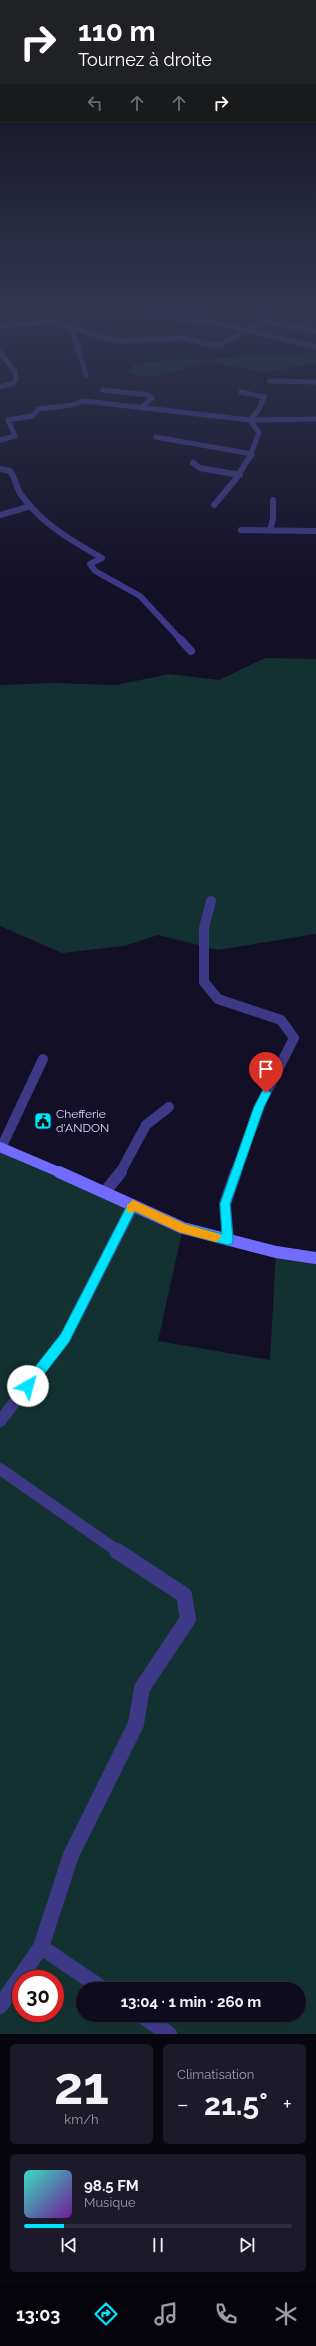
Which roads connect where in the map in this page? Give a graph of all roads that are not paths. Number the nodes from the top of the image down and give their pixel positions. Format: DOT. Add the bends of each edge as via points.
graph roads {
  1 [pos="58,406"];
  2 [pos="129,406"];
  3 [pos="143,406"];
  4 [pos="260,406"];
  5 [pos="141,408"];
  6 [pos="316,419"];
  7 [pos="250,420"];
  8 [pos="156,437"];
  9 [pos="0,440"];
  10 [pos="252,454"];
  11 [pos="193,464"];
  12 [pos="0,469"];
  13 [pos="240,475"];
  14 [pos="273,500"];
  15 [pos="214,505"];
  16 [pos="31,506"];
  17 [pos="0,515"];
  18 [pos="241,530"];
  19 [pos="270,530"];
  20 [pos="316,531"];
  21 [pos="190,651"];
  22 [pos="211,900"];
  23 [pos="43,1059"];
  24 [pos="169,1107"];
  25 [pos="0,1148"];
  26 [pos="105,1192"];
  27 [pos="133,1205"];
  28 [pos="228,1240"];
  29 [pos="316,1258"];
  30 [pos="0,1421"];
  31 [pos="0,1470"];
  32 [pos="41,1946"];
  33 [pos="93,1982"];
  34 [pos="0,2006"];
  35 [pos="152,2022"];
  36 [pos="169,2034"];
  1 -- 9 [label="street" via="39,410 32,416 8,420 15,436"];
  2 -- 5 [label="street"];
  3 -- 5 [label="street"];
  4 -- 7 [label="street"];
  5 -- 7 [label="street"];
  6 -- 7 [label="street"];
  7 -- 10 [label="street" via="259,433"];
  8 -- 10 [label="street"];
  10 -- 13 [label="street"];
  11 -- 13 [label="street" via="200,468"];
  12 -- 16 [label="street" via="8,469 13,474 15,485"];
  13 -- 15 [label="street"];
  14 -- 19 [label="street"];
  16 -- 17 [label="street"];
  16 -- 21 [label="street" via="68,539 102,558 90,564 95,571 140,596"];
  18 -- 19 [label="street"];
  19 -- 20 [label="street"];
  22 -- 28 [label="street" via="204,928 204,982 218,999 280,1020 294,1038 259,1107 225,1204"];
  23 -- 25 [label="street"];
  24 -- 26 [label="street" via="146,1125 125,1166"];
  25 -- 26 [label="street" via="14,1151"];
  26 -- 27 [label="street"];
  27 -- 28 [label="street" via="183,1228"];
  27 -- 30 [label="street" via="65,1338"];
  28 -- 29 [label="street"];
  31 -- 32 [label="street" via="184,1595 188,1619 142,1688 136,1724 71,1855"];
  32 -- 33 [label="street"];
  32 -- 34 [label="street"];
  35 -- 36 [label="street"];
}
